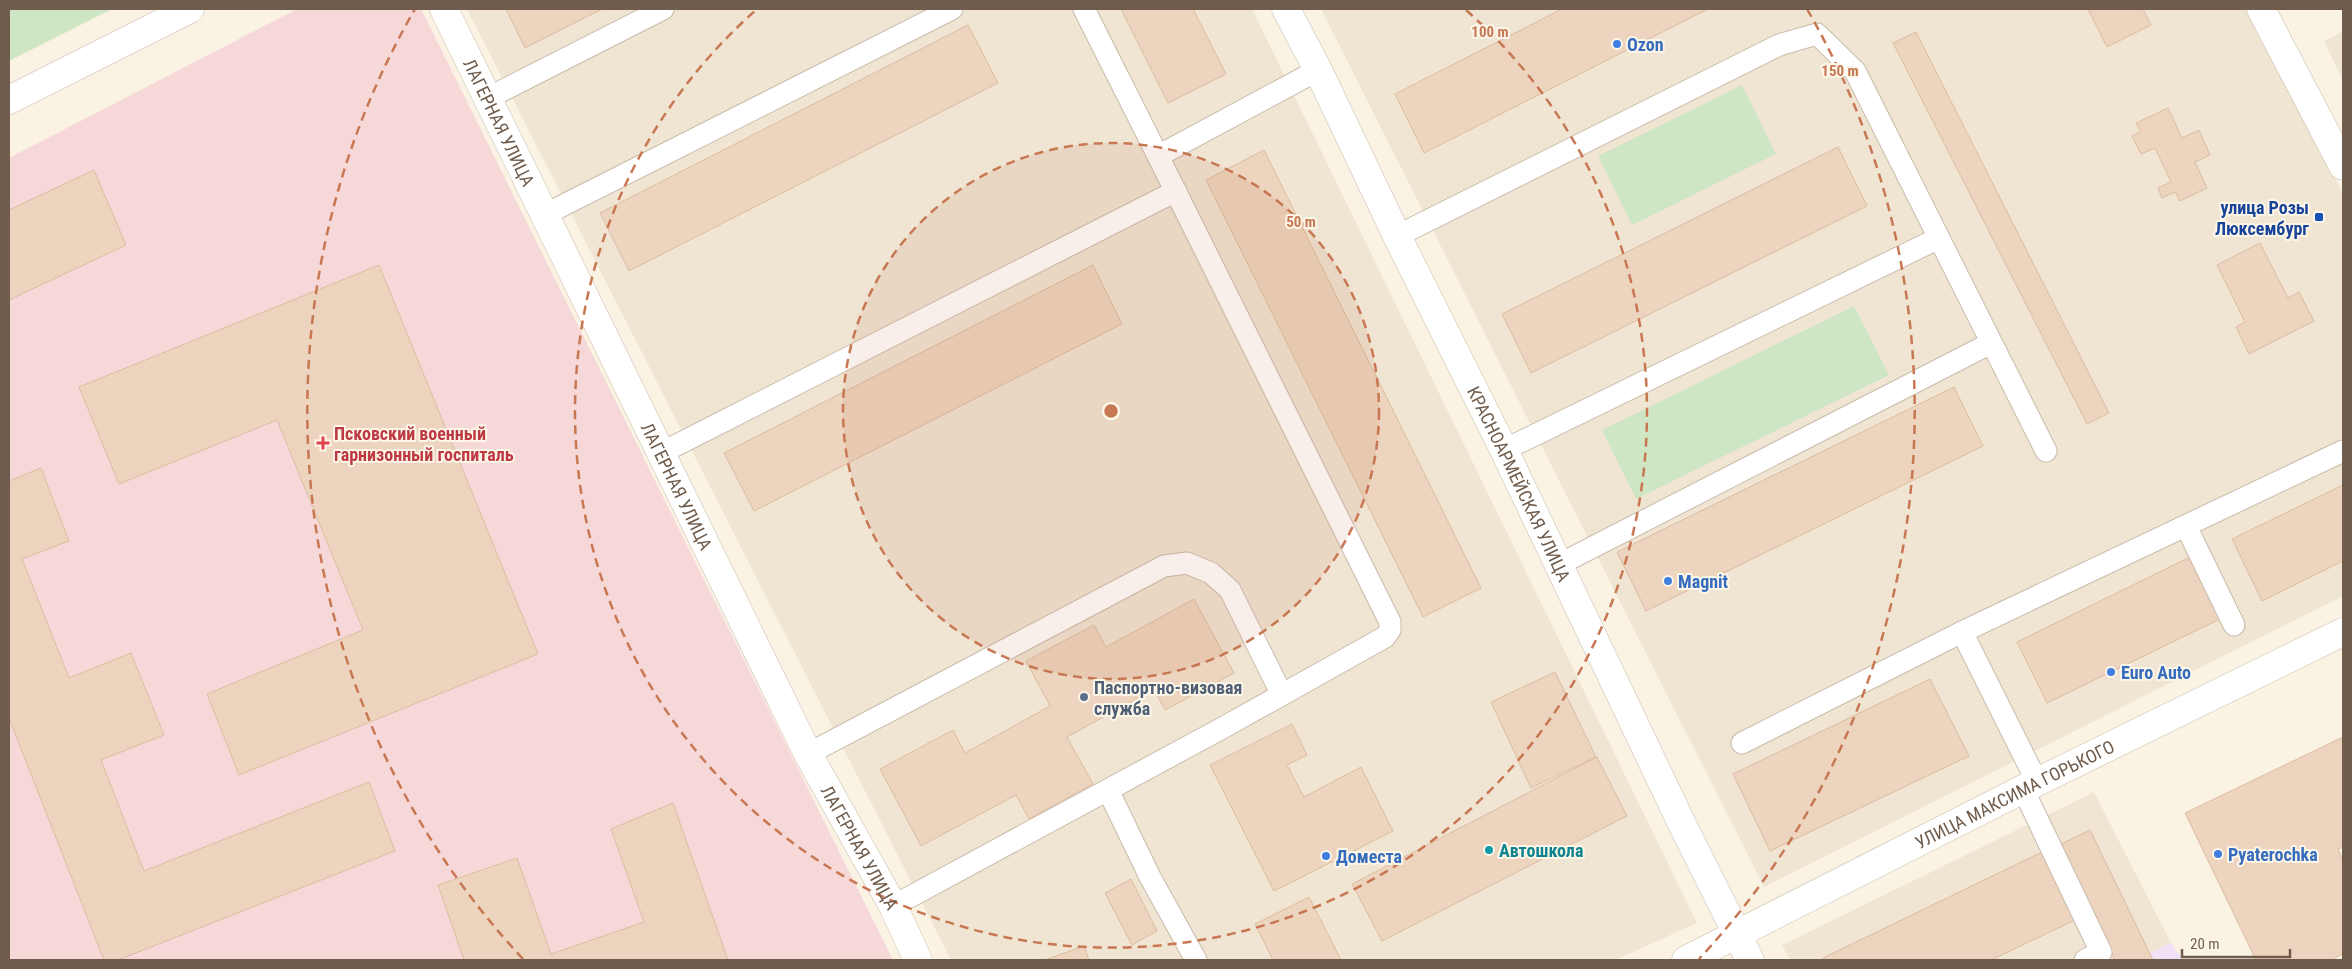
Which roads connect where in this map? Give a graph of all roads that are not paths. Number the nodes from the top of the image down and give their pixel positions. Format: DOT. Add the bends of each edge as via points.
graph roads {
  1 [pos="190,9"];
  2 [pos="444,9"];
  3 [pos="663,9"];
  4 [pos="952,9"];
  5 [pos="1084,9"];
  6 [pos="1286,9"];
  7 [pos="2261,9"];
  8 [pos="1318,70"];
  9 [pos="488,98"];
  10 [pos="9,100"];
  11 [pos="1158,156"];
  12 [pos="2343,166"];
  13 [pos="1176,191"];
  14 [pos="544,215"];
  15 [pos="1397,236"];
  16 [pos="1939,238"];
  17 [pos="1991,343"];
  18 [pos="1504,450"];
  19 [pos="2046,451"];
  20 [pos="2343,451"];
  21 [pos="661,453"];
  22 [pos="2186,526"];
  23 [pos="1558,565"];
  24 [pos="2234,626"];
  25 [pos="1962,632"];
  26 [pos="2343,632"];
  27 [pos="1282,695"];
  28 [pos="1742,743"];
  29 [pos="808,754"];
  30 [pos="2030,786"];
  31 [pos="1108,790"];
  32 [pos="892,906"];
  33 [pos="1737,934"];
  34 [pos="918,960"];
  35 [pos="1196,960"];
  36 [pos="1686,960"];
  37 [pos="1750,960"];
  38 [pos="2085,960"];
  1 -- 10 [label="street"];
  2 -- 9 [label="street, ЛАГЕРНАЯ УЛИЦА"];
  3 -- 9 [label="lane"];
  4 -- 14 [label="lane"];
  5 -- 11 [label="lane"];
  6 -- 8 [label="street, КРАСНОАРМЕЙСКАЯ УЛИЦА"];
  7 -- 12 [label="street"];
  8 -- 11 [label="lane"];
  8 -- 15 [label="street, КРАСНОАРМЕЙСКАЯ УЛИЦА"];
  9 -- 14 [label="street, ЛАГЕРНАЯ УЛИЦА"];
  11 -- 13 [label="lane"];
  13 -- 21 [label="lane"];
  13 -- 27 [label="lane" via="1390,622 1390,630 1385,637"];
  14 -- 21 [label="street, ЛАГЕРНАЯ УЛИЦА"];
  15 -- 16 [label="lane" via="1779,45 1817,34 1855,71"];
  15 -- 18 [label="street, КРАСНОАРМЕЙСКАЯ УЛИЦА"];
  16 -- 17 [label="lane"];
  16 -- 18 [label="lane"];
  17 -- 19 [label="lane"];
  17 -- 23 [label="lane"];
  18 -- 23 [label="street, КРАСНОАРМЕЙСКАЯ УЛИЦА"];
  20 -- 22 [label="lane"];
  21 -- 29 [label="street, ЛАГЕРНАЯ УЛИЦА"];
  22 -- 24 [label="lane"];
  22 -- 25 [label="lane"];
  23 -- 33 [label="street, КРАСНОАРМЕЙСКАЯ УЛИЦА"];
  25 -- 28 [label="lane"];
  25 -- 30 [label="lane"];
  26 -- 30 [label="street, УЛИЦА МАКСИМА ГОРЬКОГО"];
  27 -- 29 [label="lane" via="1230,590 1211,573 1187,563 1164,566"];
  27 -- 31 [label="lane"];
  29 -- 32 [label="street, ЛАГЕРНАЯ УЛИЦА"];
  30 -- 33 [label="street, УЛИЦА МАКСИМА ГОРЬКОГО"];
  30 -- 38 [label="lane" via="2101,952"];
  31 -- 32 [label="lane"];
  31 -- 35 [label="lane" via="1150,877"];
  32 -- 34 [label="street, ЛАГЕРНАЯ УЛИЦА"];
  33 -- 36 [label="street, УЛИЦА МАКСИМА ГОРЬКОГО"];
  33 -- 37 [label="street, КРАСНОАРМЕЙСКАЯ УЛИЦА"];
}
